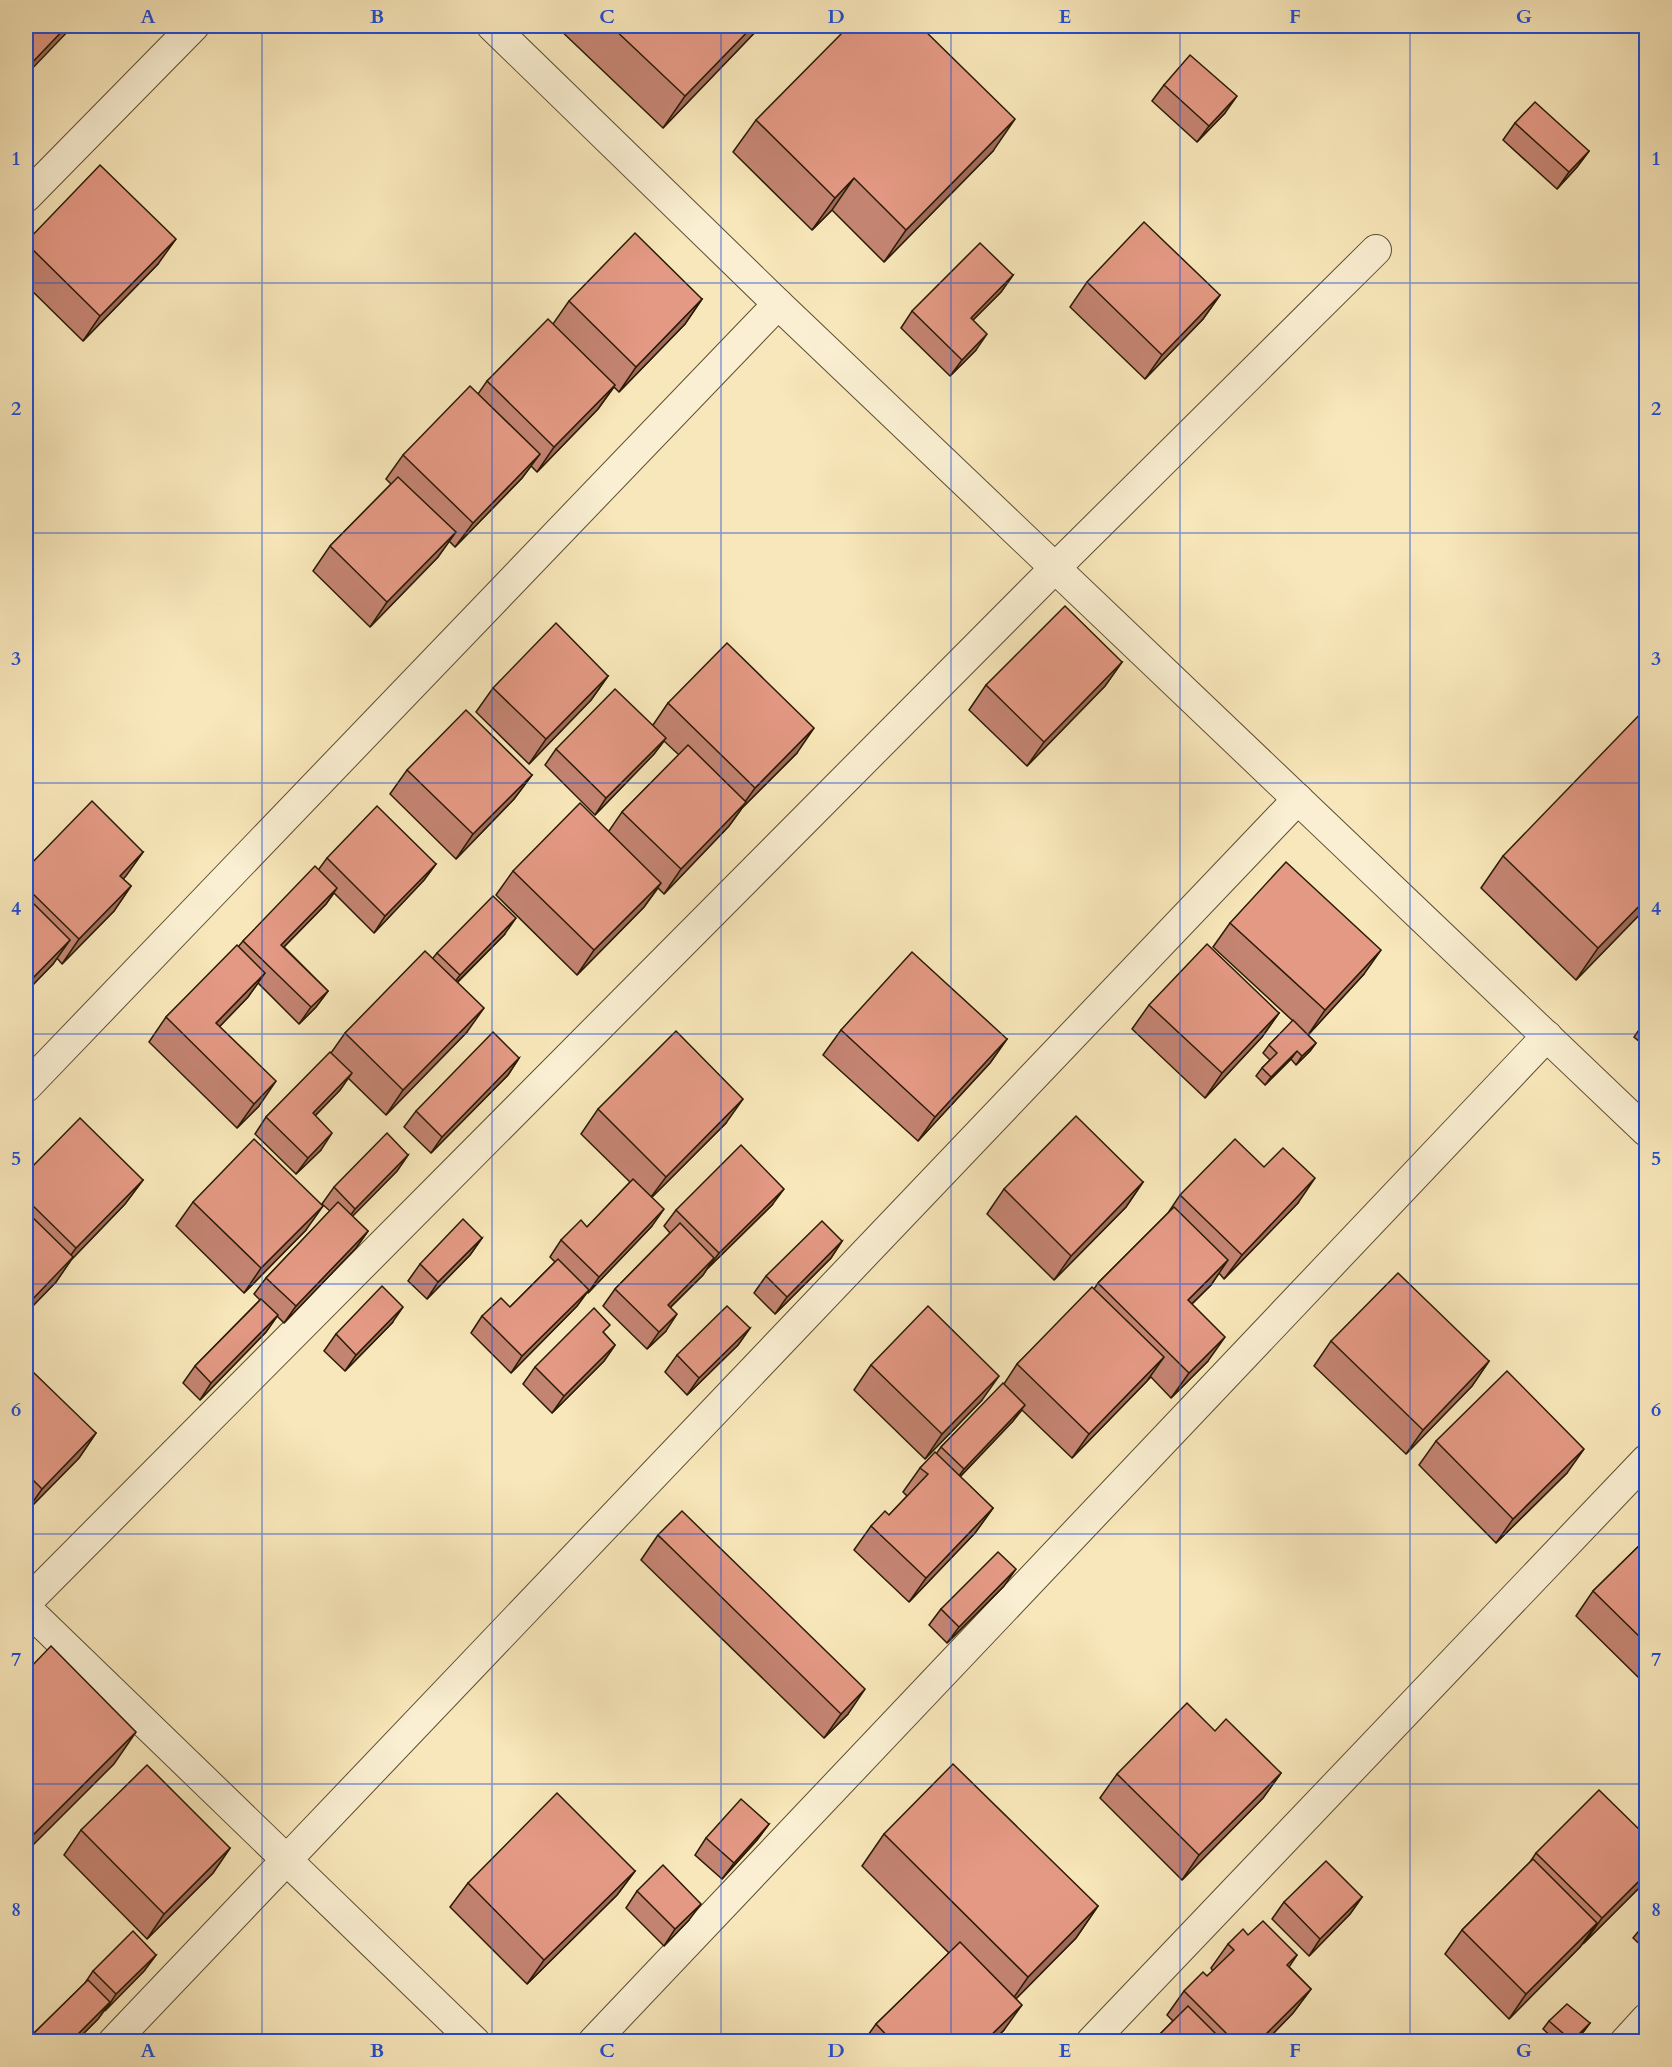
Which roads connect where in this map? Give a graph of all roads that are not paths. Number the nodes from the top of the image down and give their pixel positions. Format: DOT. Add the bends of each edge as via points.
graph roads {
  1 [pos="194,26"];
  2 [pos="492,26"];
  3 [pos="26,197"];
  4 [pos="1376,250"];
  5 [pos="778,304"];
  6 [pos="1055,568"];
  7 [pos="1298,799"];
  8 [pos="1547,1036"];
  9 [pos="26,1087"];
  10 [pos="1647,1131"];
  11 [pos="1647,1460"];
  12 [pos="26,1604"];
  13 [pos="26,1608"];
  14 [pos="286,1860"];
  15 [pos="1647,2019"];
  16 [pos="113,2042"];
  17 [pos="475,2042"];
  18 [pos="593,2042"];
  19 [pos="1091,2042"];
  20 [pos="1625,2042"];
  1 -- 3 [label="street"];
  2 -- 5 [label="street"];
  4 -- 6 [label="street"];
  5 -- 6 [label="street"];
  5 -- 9 [label="street"];
  6 -- 7 [label="street"];
  6 -- 12 [label="street"];
  7 -- 8 [label="street"];
  7 -- 14 [label="street"];
  8 -- 10 [label="street"];
  8 -- 18 [label="street"];
  11 -- 19 [label="street"];
  13 -- 14 [label="street"];
  14 -- 16 [label="street"];
  14 -- 17 [label="street"];
  15 -- 20 [label="street"];
}
